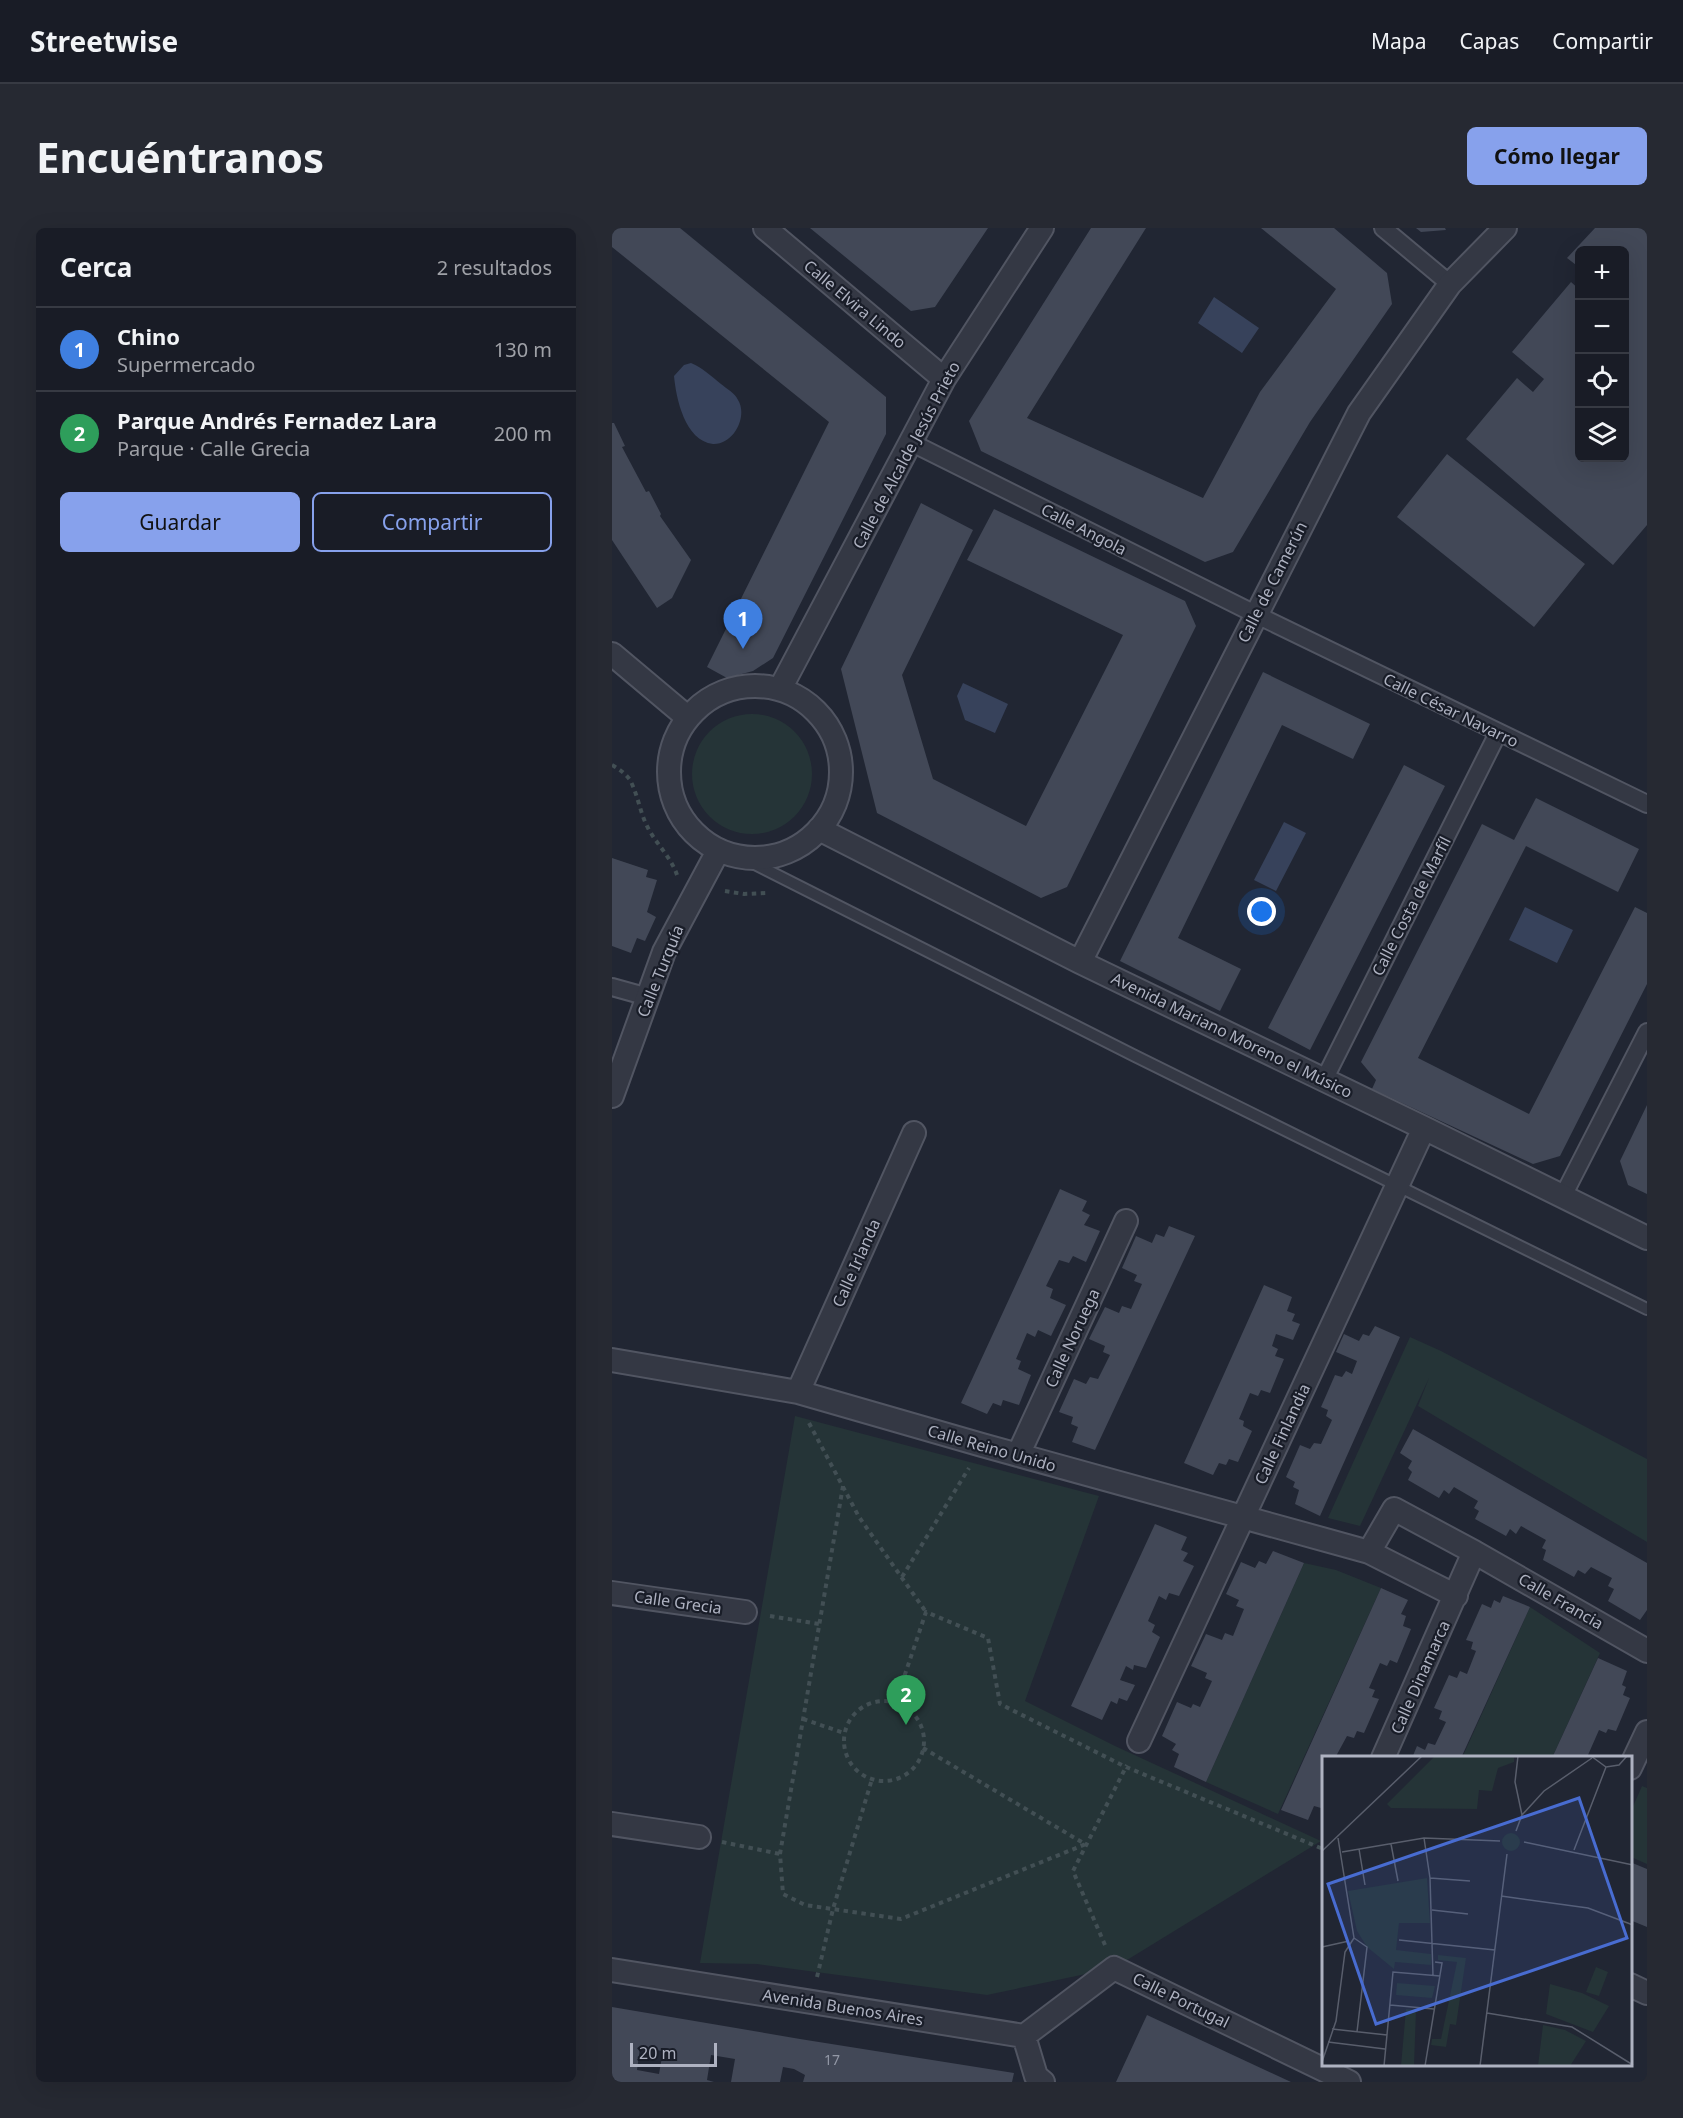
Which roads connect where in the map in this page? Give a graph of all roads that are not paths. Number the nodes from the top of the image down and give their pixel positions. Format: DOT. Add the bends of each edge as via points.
graph roads {
  1 [pos="765,228"];
  2 [pos="1042,228"];
  3 [pos="1383,228"];
  4 [pos="1505,228"];
  5 [pos="1450,284"];
  6 [pos="944,379"];
  7 [pos="912,443"];
  8 [pos="1255,614"];
  9 [pos="612,654"];
  10 [pos="780,688"];
  11 [pos="687,717"];
  12 [pos="1498,733"];
  13 [pos="1647,804"];
  14 [pos="819,829"];
  15 [pos="718,851"];
  16 [pos="742,858"];
  17 [pos="1080,962"];
  18 [pos="612,987"];
  19 [pos="648,997"];
  20 [pos="1647,1032"];
  21 [pos="1324,1080"];
  22 [pos="612,1096"];
  23 [pos="1424,1128"];
  24 [pos="914,1133"];
  25 [pos="1398,1187"];
  26 [pos="1563,1196"];
  27 [pos="1126,1221"];
  28 [pos="1647,1238"];
  29 [pos="1647,1309"];
  30 [pos="612,1360"];
  31 [pos="798,1392"];
  32 [pos="1018,1455"];
  33 [pos="1242,1518"];
  34 [pos="1369,1552"];
  35 [pos="1474,1552"];
  36 [pos="612,1593"];
  37 [pos="1456,1596"];
  38 [pos="745,1612"];
  39 [pos="1647,1651"];
  40 [pos="1647,1732"];
  41 [pos="1139,1741"];
  42 [pos="1384,1756"];
  43 [pos="1632,1764"];
  44 [pos="612,1824"];
  45 [pos="699,1837"];
  46 [pos="612,1970"];
  47 [pos="1632,1986"];
  48 [pos="1647,1993"];
  49 [pos="1023,2036"];
  50 [pos="1038,2080"];
  51 [pos="1349,2082"];
  1 -- 6 [label="street, Calle Elvira Lindo"];
  2 -- 6 [label="street, Calle de Alcalde Jesús Prieto"];
  3 -- 5 [label="street"];
  4 -- 5 [label="street, Calle de Camerún"];
  5 -- 8 [label="street, Calle de Camerún" via="1359,413"];
  6 -- 7 [label="street, Calle de Alcalde Jesús Prieto"];
  7 -- 8 [label="street, Calle Angola"];
  7 -- 10 [label="street, Calle de Alcalde Jesús Prieto"];
  8 -- 12 [label="street, Calle César Navarro"];
  8 -- 17 [label="street, Calle de Camerún"];
  9 -- 11 [label="street"];
  10 -- 11 [label="street" via="749,685 710,697"];
  10 -- 14 [label="street" via="801,698 822,717 836,743 841,776 828,818"];
  11 -- 15 [label="street" via="672,748 669,782 677,811 696,836"];
  12 -- 13 [label="street, Calle César Navarro"];
  12 -- 21 [label="street, Calle Costa de Marfíl"];
  14 -- 16 [label="street" via="805,842 772,856"];
  14 -- 17 [label="street, Avenida Mariano Moreno el Músico"];
  15 -- 16 [label="street"];
  15 -- 19 [label="street, Calle Turquía" via="664,952"];
  16 -- 25 [label="lane"];
  17 -- 21 [label="street, Avenida Mariano Moreno el Músico"];
  18 -- 19 [label="street"];
  19 -- 22 [label="street, Calle Turquía"];
  20 -- 26 [label="street"];
  21 -- 23 [label="street, Avenida Mariano Moreno el Músico"];
  23 -- 25 [label="street, Calle Finlandia"];
  23 -- 26 [label="street, Avenida Mariano Moreno el Músico"];
  24 -- 31 [label="street, Calle Irlanda"];
  25 -- 29 [label="lane"];
  25 -- 33 [label="street, Calle Finlandia"];
  26 -- 28 [label="street, Avenida Mariano Moreno el Músico"];
  27 -- 32 [label="street, Calle Noruega"];
  30 -- 31 [label="street, Calle Reino Unido"];
  31 -- 32 [label="street, Calle Reino Unido"];
  32 -- 33 [label="street, Calle Reino Unido"];
  33 -- 34 [label="street, Calle Reino Unido"];
  33 -- 41 [label="street, Calle Finlandia"];
  34 -- 35 [label="street, Calle Francia" via="1394,1509"];
  34 -- 37 [label="street, Calle Reino Unido"];
  35 -- 37 [label="street, Calle Dinamarca"];
  35 -- 39 [label="street, Calle Francia"];
  36 -- 38 [label="street, Calle Grecia"];
  37 -- 42 [label="street, Calle Dinamarca"];
  40 -- 43 [label="street"];
  44 -- 45 [label="street"];
  46 -- 49 [label="street, Avenida Buenos Aires"];
  47 -- 48 [label="street"];
  49 -- 50 [label="street"];
  49 -- 51 [label="street, Calle Portugal" via="1114,1968"];
}
